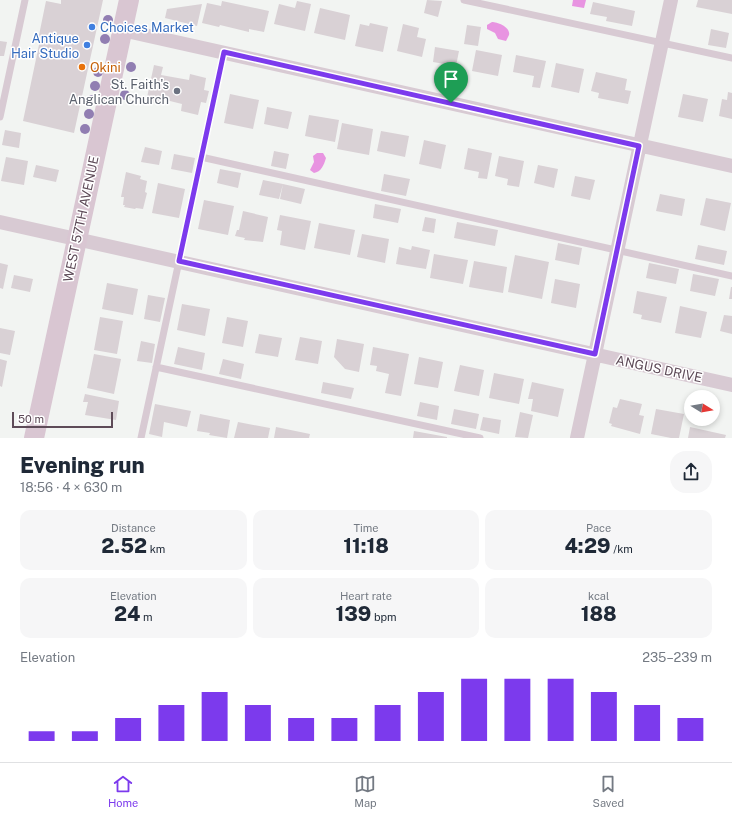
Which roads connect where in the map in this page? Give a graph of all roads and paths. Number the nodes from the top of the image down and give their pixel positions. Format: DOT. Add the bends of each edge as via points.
graph roads {
  1 [pos="25,0"];
  2 [pos="128,0"];
  3 [pos="464,0"];
  4 [pos="670,0"];
  5 [pos="122,30"];
  6 [pos="661,42"];
  7 [pos="224,52"];
  8 [pos="732,58"];
  9 [pos="0,117"];
  10 [pos="639,146"];
  11 [pos="201,157"];
  12 [pos="732,166"];
  13 [pos="0,222"];
  14 [pos="77,238"];
  15 [pos="617,251"];
  16 [pos="179,261"];
  17 [pos="732,276"];
  18 [pos="595,354"];
  19 [pos="156,367"];
  20 [pos="732,385"];
  21 [pos="34,438"];
  22 [pos="141,438"];
  23 [pos="480,438"];
  24 [pos="576,438"];
  1 -- 9 [label="lane"];
  2 -- 5 [label="street, WEST 57TH AVENUE"];
  3 -- 6 [label="lane"];
  4 -- 6 [label="street"];
  5 -- 7 [label="street"];
  5 -- 14 [label="street, WEST 57TH AVENUE"];
  6 -- 8 [label="lane"];
  6 -- 10 [label="street"];
  7 -- 10 [label="street"];
  7 -- 11 [label="lane"];
  10 -- 12 [label="street"];
  10 -- 15 [label="street"];
  11 -- 15 [label="lane"];
  11 -- 16 [label="lane"];
  13 -- 14 [label="street, ANGUS DRIVE"];
  14 -- 16 [label="street, ANGUS DRIVE"];
  14 -- 21 [label="street, WEST 57TH AVENUE"];
  15 -- 17 [label="lane"];
  15 -- 18 [label="street"];
  16 -- 18 [label="street, ANGUS DRIVE"];
  16 -- 19 [label="lane"];
  18 -- 20 [label="street, ANGUS DRIVE"];
  18 -- 24 [label="street"];
  19 -- 22 [label="lane"];
  19 -- 23 [label="lane"];
}
